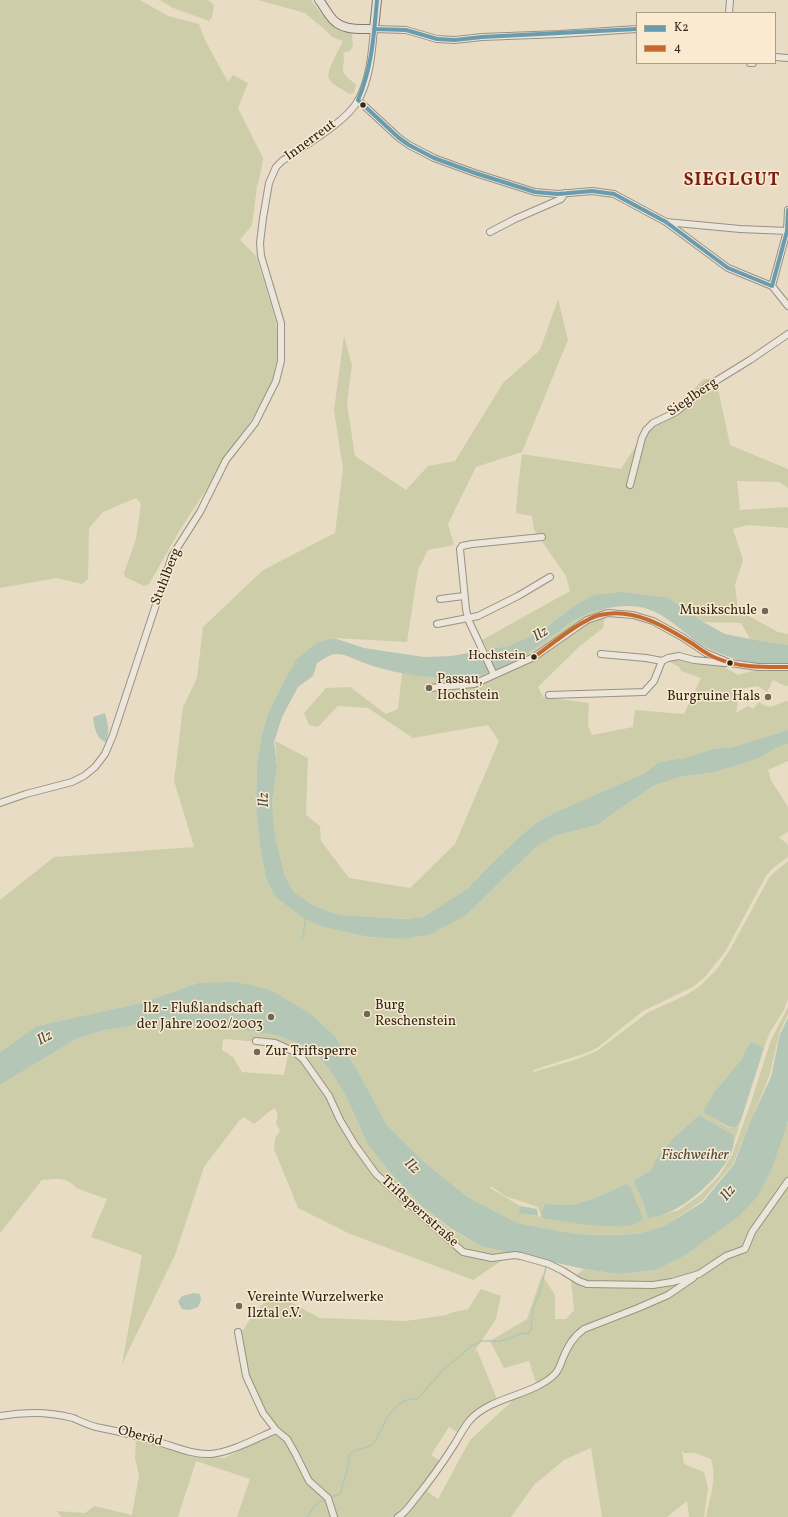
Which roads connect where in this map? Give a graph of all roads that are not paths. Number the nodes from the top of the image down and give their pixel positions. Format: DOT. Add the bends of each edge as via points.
graph roads {
  1 [pos="377,0"];
  2 [pos="730,0"];
  3 [pos="322,2"];
  4 [pos="729,12"];
  5 [pos="374,29"];
  6 [pos="636,29"];
  7 [pos="776,57"];
  8 [pos="788,58"];
  9 [pos="358,100"];
  10 [pos="565,193"];
  11 [pos="788,210"];
  12 [pos="666,222"];
  13 [pos="787,231"];
  14 [pos="490,232"];
  15 [pos="261,256"];
  16 [pos="772,286"];
  17 [pos="788,306"];
  18 [pos="788,334"];
  19 [pos="630,485"];
  20 [pos="542,537"];
  21 [pos="550,577"];
  22 [pos="464,596"];
  23 [pos="440,599"];
  24 [pos="468,619"];
  25 [pos="437,624"];
  26 [pos="601,654"];
  27 [pos="662,661"];
  28 [pos="730,663"];
  29 [pos="788,667"];
  30 [pos="493,673"];
  31 [pos="429,688"];
  32 [pos="549,695"];
  33 [pos="0,803"];
  34 [pos="256,1041"];
  35 [pos="788,1181"];
  36 [pos="699,1274"];
  37 [pos="238,1332"];
  38 [pos="0,1416"];
  39 [pos="276,1430"];
  40 [pos="334,1517"];
  41 [pos="398,1517"];
  1 -- 5 [label="main road"];
  2 -- 4 [label="street"];
  3 -- 5 [label="main road" via="330,17 340,26"];
  5 -- 6 [label="street" via="406,30 436,39 455,40"];
  5 -- 9 [label="street" via="364,89"];
  7 -- 8 [label="street"];
  9 -- 10 [label="street" via="399,138 434,158 514,186 546,194"];
  9 -- 15 [label="street, Innerreut" via="334,126 276,166 269,183 260,232"];
  10 -- 12 [label="street" via="592,191 614,194"];
  10 -- 14 [label="street" via="561,199"];
  11 -- 13 [label="street"];
  12 -- 13 [label="street"];
  12 -- 16 [label="street" via="728,268"];
  13 -- 16 [label="street"];
  15 -- 33 [label="street, Stuhlberg" via="281,323 282,361 276,381 255,423 226,460 200,512 172,556 105,754 91,771 72,782"];
  16 -- 17 [label="street"];
  18 -- 19 [label="street, Sieglberg" via="706,387 676,412 653,423 642,438"];
  20 -- 22 [label="street" via="462,546 460,549"];
  21 -- 24 [label="street" via="490,611"];
  22 -- 23 [label="street"];
  22 -- 24 [label="street"];
  24 -- 25 [label="street"];
  24 -- 30 [label="street"];
  26 -- 27 [label="street"];
  27 -- 28 [label="street" via="679,656 711,663"];
  27 -- 32 [label="street" via="654,681 644,692"];
  28 -- 29 [label="street" via="758,667"];
  28 -- 30 [label="street" via="706,653 653,621 633,615 608,613 574,627 541,653"];
  30 -- 31 [label="street" via="474,684"];
  34 -- 36 [label="street, Triftsperrstraße" via="275,1044 293,1051 303,1059 329,1096 340,1120 376,1174 463,1252 492,1258 521,1256 549,1264 587,1284 653,1285"];
  35 -- 36 [label="street, Triftsperrstraße" via="752,1232 745,1249 726,1256"];
  36 -- 41 [label="street" via="668,1295 584,1329 571,1342 555,1374 544,1382 485,1408 476,1415 469,1421 442,1465"];
  37 -- 39 [label="street" via="246,1376 263,1413"];
  38 -- 39 [label="street, Oberöd" via="58,1415 132,1434 187,1452 204,1454 220,1453"];
  39 -- 40 [label="street" via="291,1446 308,1481 328,1498"];
}
